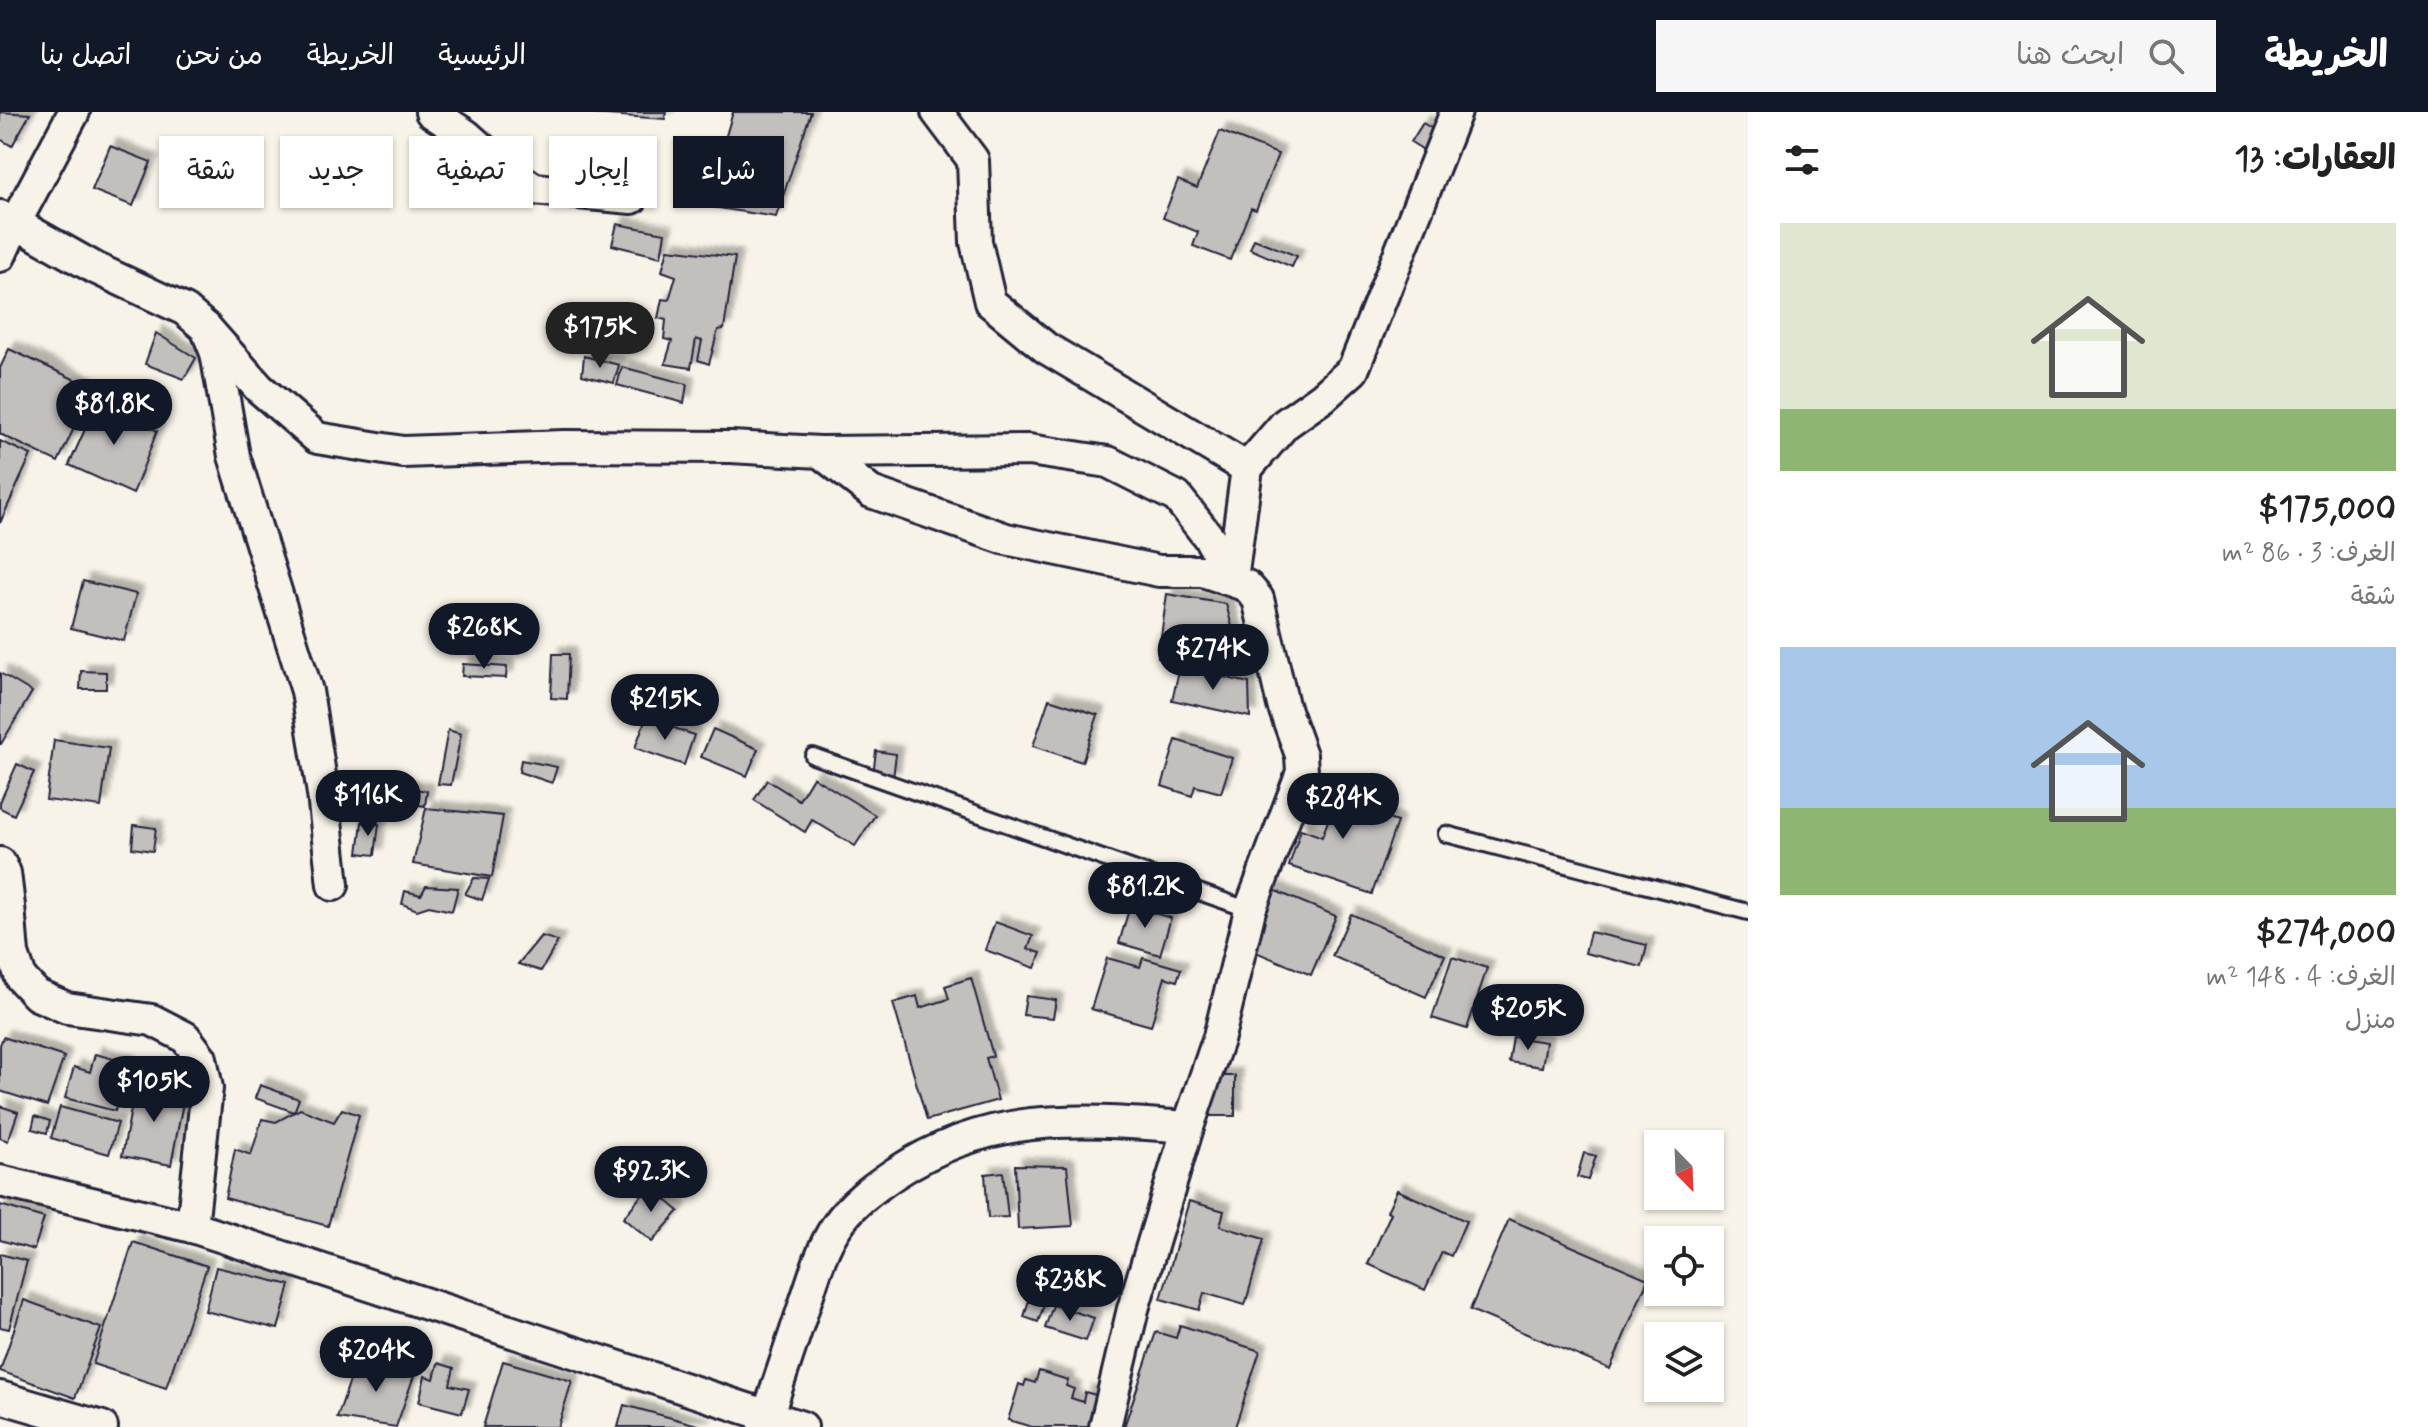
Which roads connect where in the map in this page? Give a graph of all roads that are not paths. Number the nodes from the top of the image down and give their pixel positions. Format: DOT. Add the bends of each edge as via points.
graph roads {
  1 [pos="74,112"];
  2 [pos="431,112"];
  3 [pos="937,112"];
  4 [pos="1456,112"];
  5 [pos="549,190"];
  6 [pos="7,219"];
  7 [pos="0,256"];
  8 [pos="206,328"];
  9 [pos="820,452"];
  10 [pos="1247,468"];
  11 [pos="1232,579"];
  12 [pos="813,756"];
  13 [pos="1446,834"];
  14 [pos="0,863"];
  15 [pos="333,885"];
  16 [pos="1250,910"];
  17 [pos="1748,912"];
  18 [pos="1188,1127"];
  19 [pos="0,1181"];
  20 [pos="192,1227"];
  21 [pos="0,1397"];
  22 [pos="766,1422"];
  23 [pos="102,1427"];
  24 [pos="802,1427"];
  25 [pos="1105,1427"];
  1 -- 6 [label="street"];
  2 -- 5 [label="street" via="534,189"];
  3 -- 10 [label="street" via="973,160 976,242 990,302 1046,348"];
  4 -- 10 [label="street" via="1353,370 1285,424"];
  6 -- 7 [label="street"];
  6 -- 8 [label="street" via="185,310"];
  8 -- 9 [label="street" via="259,388 317,438 403,452 564,446"];
  8 -- 15 [label="street" via="216,353 234,456 307,691"];
  9 -- 11 [label="street" via="871,492 1006,539 1159,571 1203,571"];
  9 -- 11 [label="street" via="1029,450 1108,462 1177,497 1210,539"];
  10 -- 11 [label="street"];
  11 -- 16 [label="street" via="1247,586 1262,609 1302,772"];
  12 -- 16 [label="lane"];
  13 -- 17 [label="lane"];
  14 -- 20 [label="street" via="13,954 21,978 37,995 67,1008 152,1020 185,1037 201,1058 207,1088"];
  16 -- 18 [label="street" via="1219,1037"];
  18 -- 22 [label="street" via="1086,1119 1003,1127 943,1146 891,1177 857,1201 834,1229"];
  18 -- 25 [label="street" via="1133,1309"];
  19 -- 20 [label="street"];
  20 -- 22 [label="street"];
  21 -- 23 [label="street"];
  22 -- 24 [label="street"];
}
